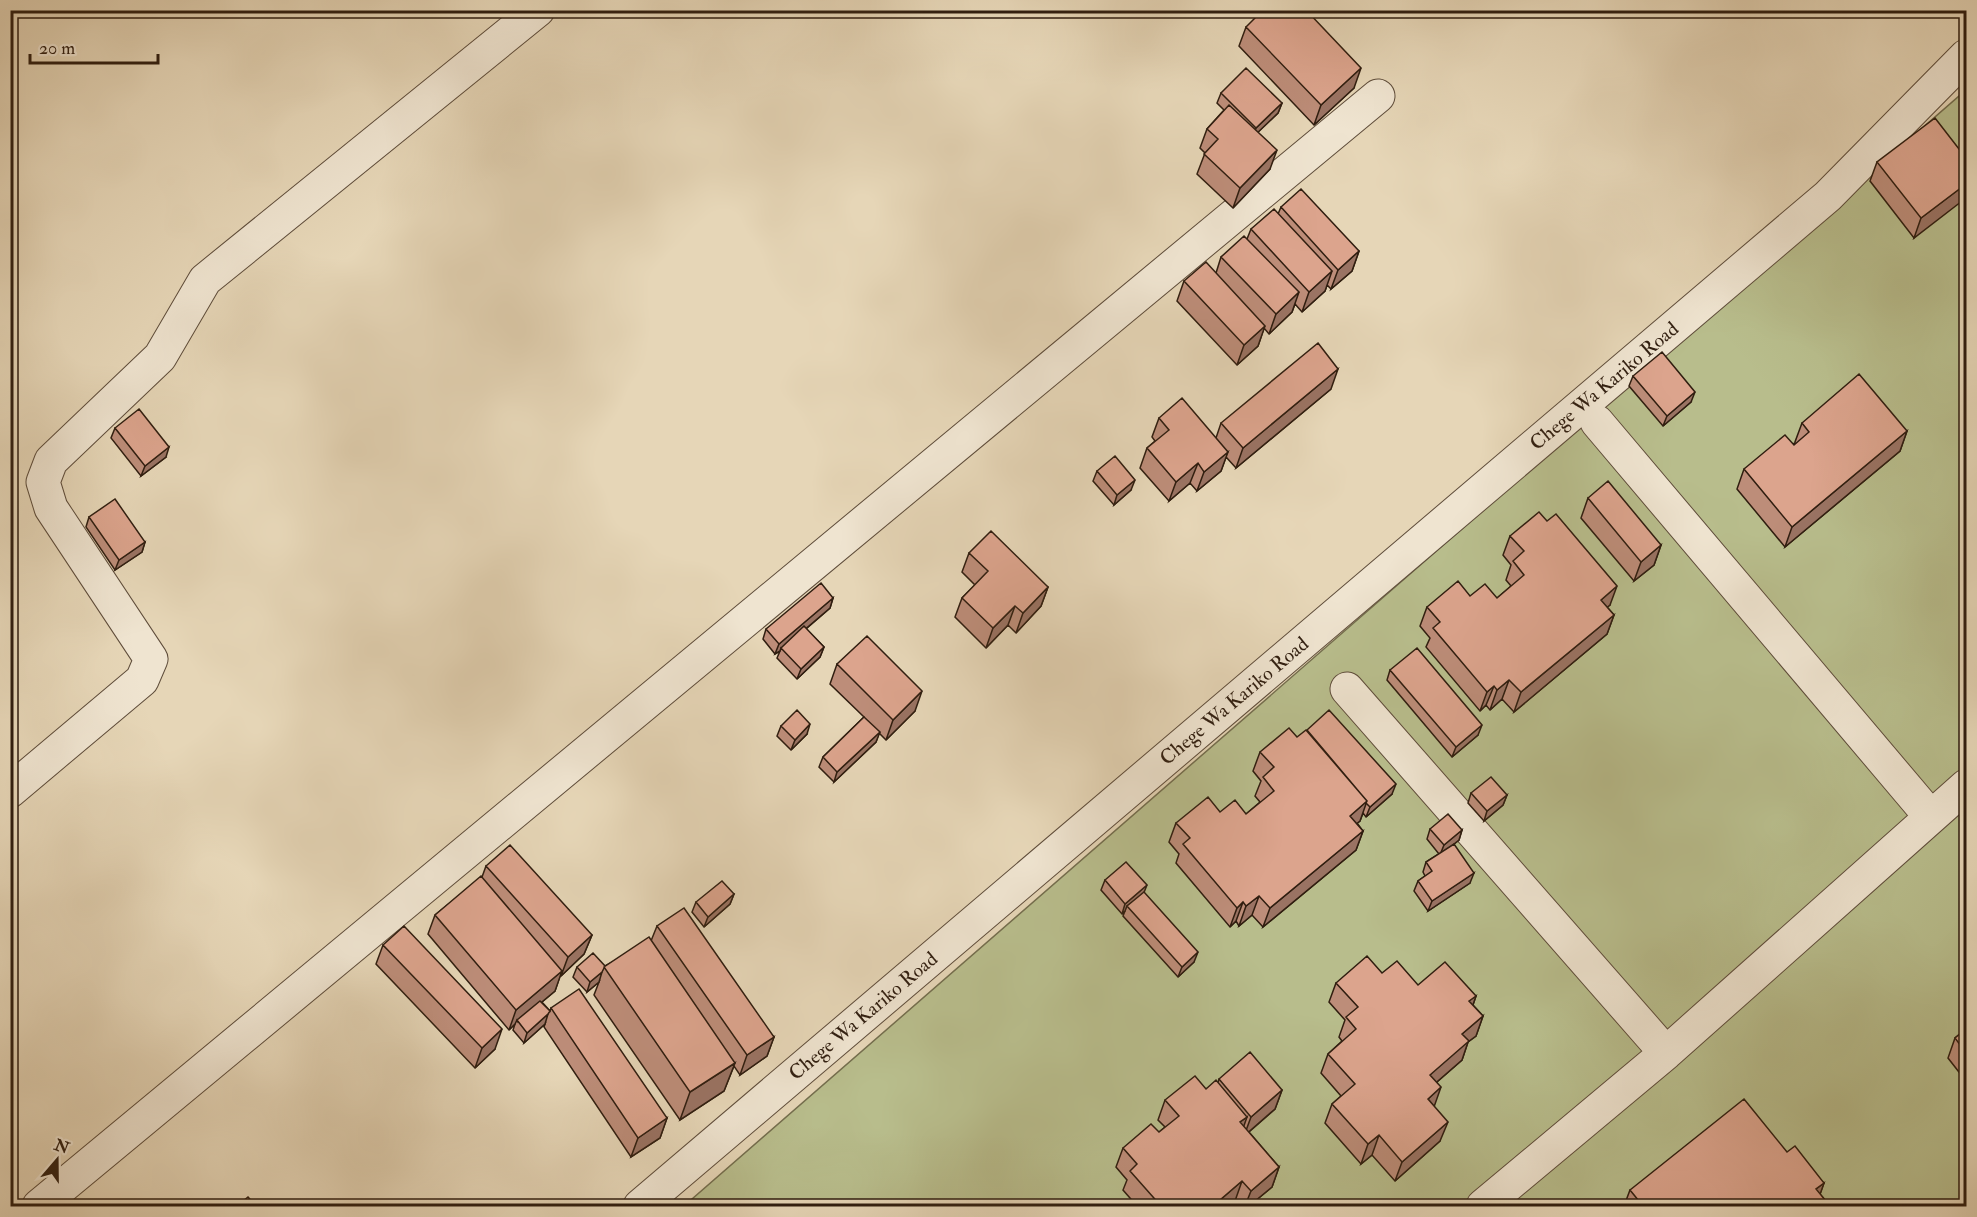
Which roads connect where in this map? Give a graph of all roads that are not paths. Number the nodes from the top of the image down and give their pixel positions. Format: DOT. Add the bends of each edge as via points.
graph roads {
  1 [pos="538,10"];
  2 [pos="1966,56"];
  3 [pos="1378,96"];
  4 [pos="1597,422"];
  5 [pos="1347,689"];
  6 [pos="1966,786"];
  7 [pos="10,791"];
  8 [pos="1931,817"];
  9 [pos="1666,1053"];
  10 [pos="39,1206"];
  11 [pos="640,1206"];
  12 [pos="1483,1206"];
  1 -- 7 [label="street" via="205,280 160,357 51,461 43,482 51,508 151,658 142,680"];
  2 -- 11 [label="street, Chege Wa Kariko Road" via="1827,196"];
  3 -- 10 [label="street"];
  4 -- 8 [label="street"];
  5 -- 9 [label="street"];
  6 -- 8 [label="street"];
  8 -- 9 [label="street"];
  9 -- 12 [label="street"];
}
